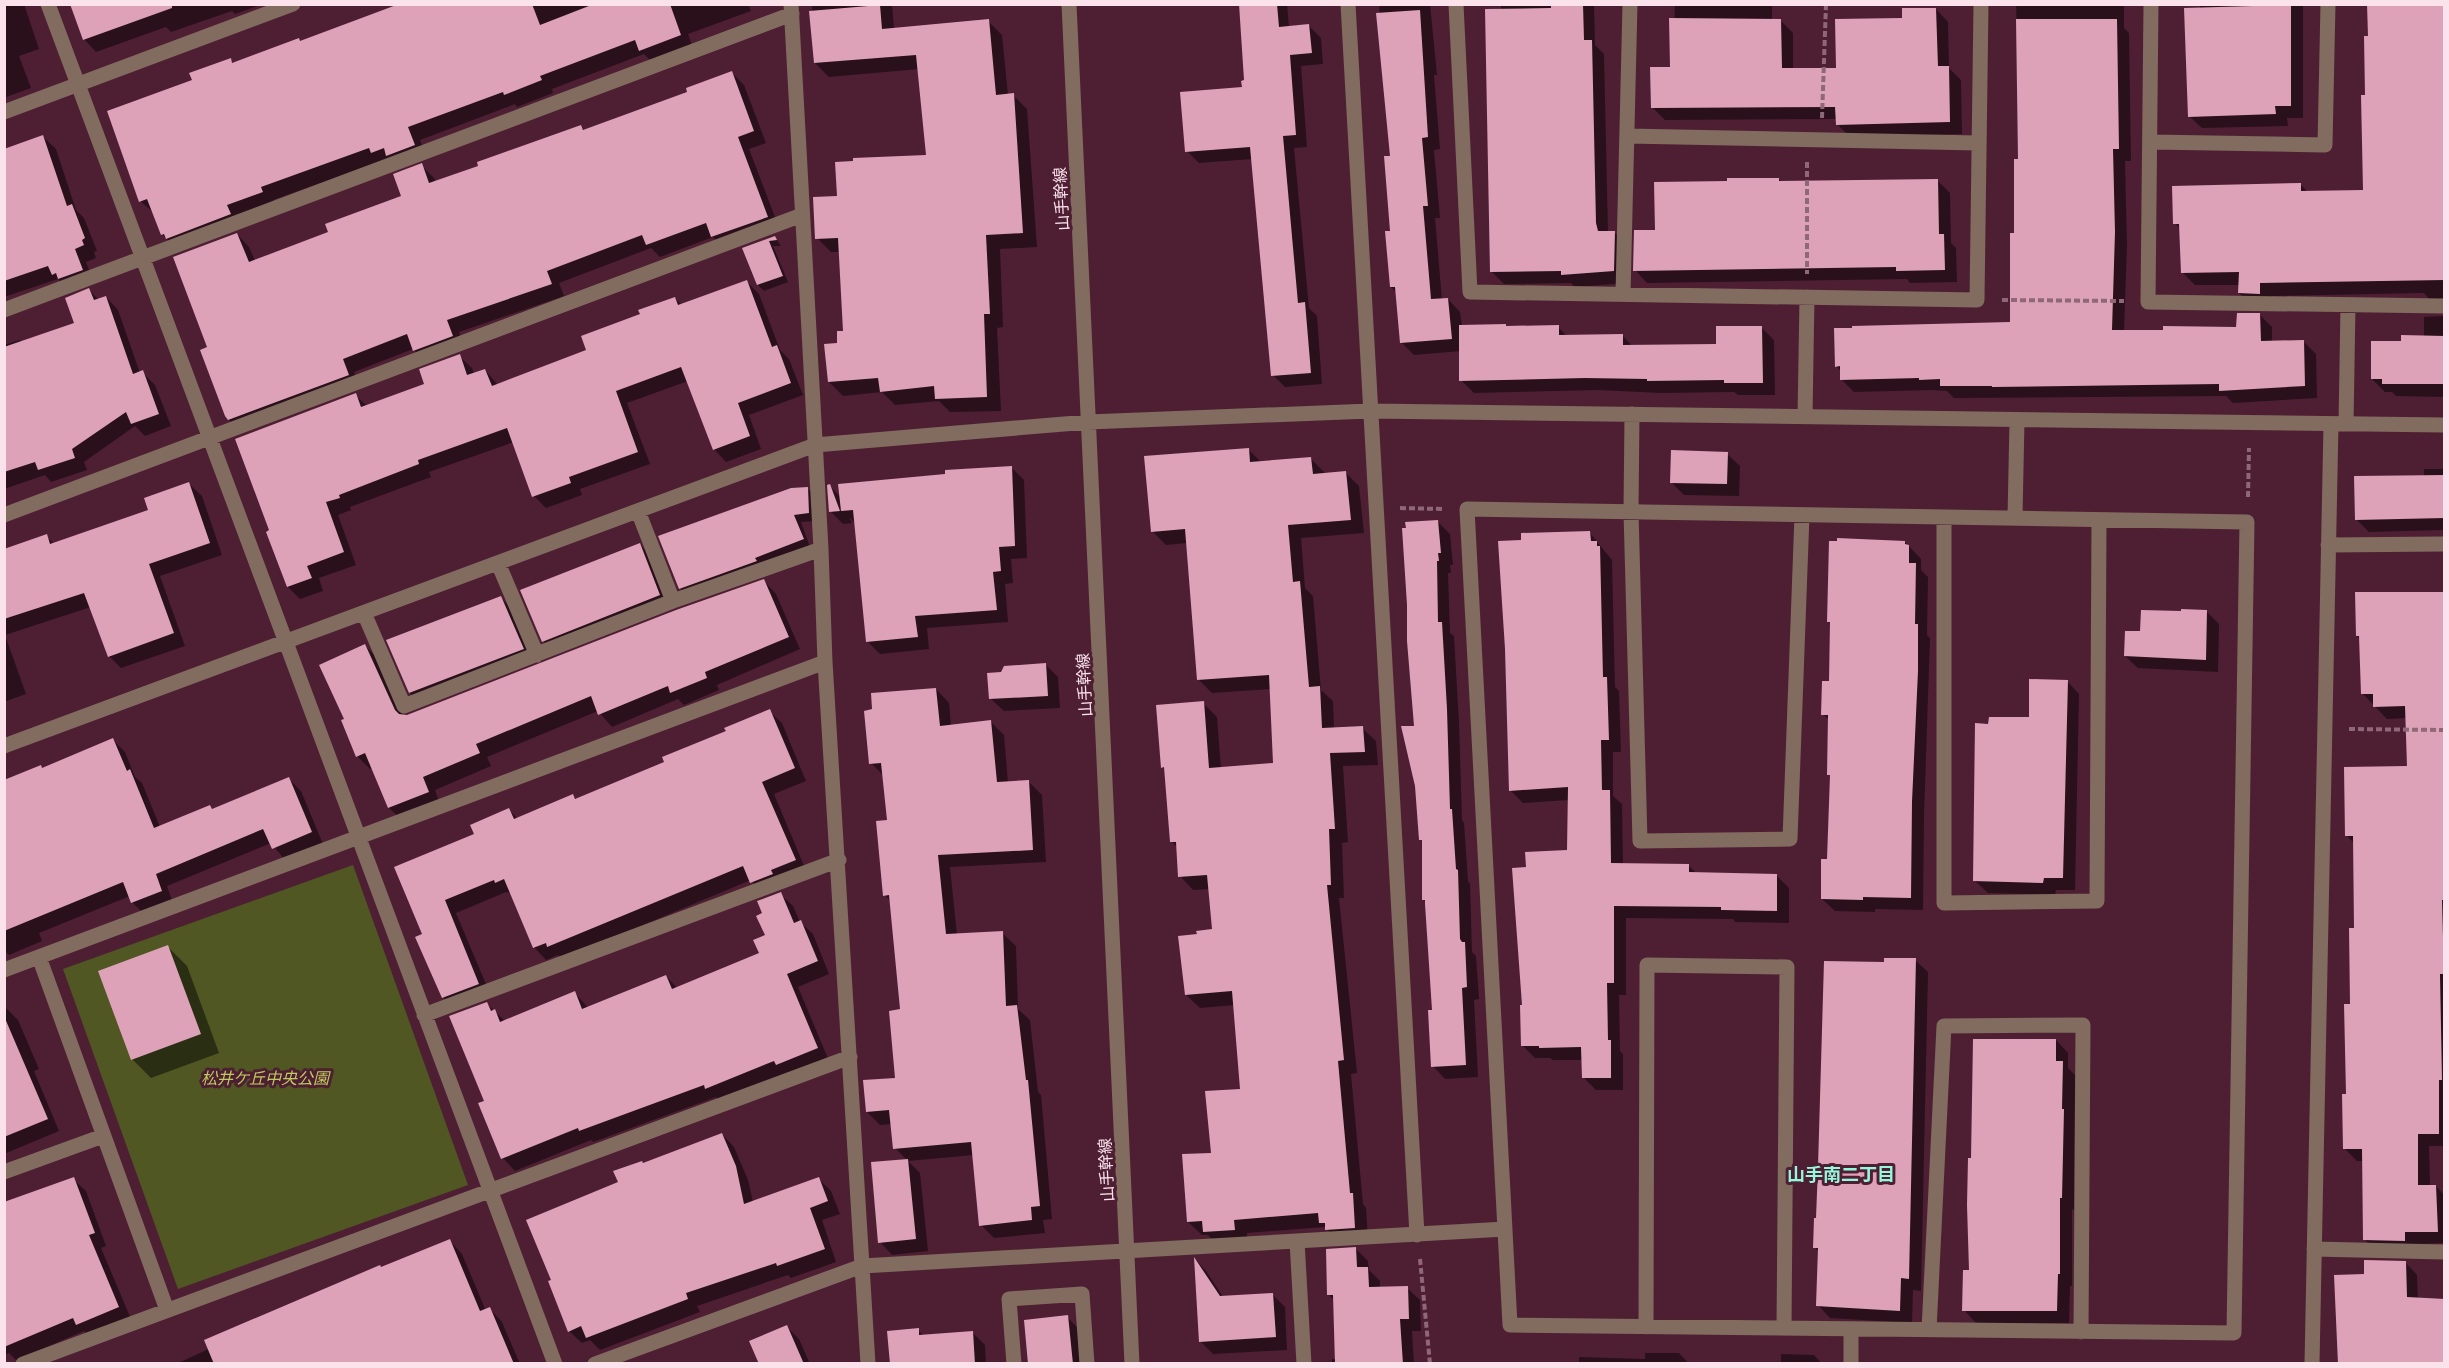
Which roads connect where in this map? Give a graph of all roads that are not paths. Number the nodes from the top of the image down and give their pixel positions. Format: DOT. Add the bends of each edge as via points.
graph roads {
  1 [pos="48,4"];
  2 [pos="293,4"];
  3 [pos="1069,4"];
  4 [pos="1348,4"];
  5 [pos="1456,4"];
  6 [pos="1630,4"];
  7 [pos="1981,4"];
  8 [pos="2151,4"];
  9 [pos="2328,4"];
  10 [pos="791,9"];
  11 [pos="78,85"];
  12 [pos="4,112"];
  13 [pos="1627,136"];
  14 [pos="2151,142"];
  15 [pos="1978,143"];
  16 [pos="802,215"];
  17 [pos="142,258"];
  18 [pos="1623,294"];
  19 [pos="1807,297"];
  20 [pos="2348,305"];
  21 [pos="2445,306"];
  22 [pos="4,310"];
  23 [pos="1370,411"];
  24 [pos="1632,414"];
  25 [pos="1805,417"];
  26 [pos="2017,420"];
  27 [pos="1088,422"];
  28 [pos="2338,424"];
  29 [pos="2445,425"];
  30 [pos="209,438"];
  31 [pos="815,445"];
  32 [pos="638,511"];
  33 [pos="1631,512"];
  34 [pos="4,515"];
  35 [pos="1802,515"];
  36 [pos="1944,517"];
  37 [pos="2015,518"];
  38 [pos="2099,520"];
  39 [pos="2445,544"];
  40 [pos="2328,545"];
  41 [pos="821,549"];
  42 [pos="498,562"];
  43 [pos="673,601"];
  44 [pos="364,612"];
  45 [pos="285,642"];
  46 [pos="537,655"];
  47 [pos="825,662"];
  48 [pos="4,746"];
  49 [pos="358,838"];
  50 [pos="839,860"];
  51 [pos="39,957"];
  52 [pos="4,970"];
  53 [pos="424,1015"];
  54 [pos="850,1058"];
  55 [pos="102,1136"];
  56 [pos="4,1172"];
  57 [pos="490,1191"];
  58 [pos="1505,1230"];
  59 [pos="1417,1234"];
  60 [pos="1297,1241"];
  61 [pos="2314,1249"];
  62 [pos="1127,1251"];
  63 [pos="2445,1252"];
  64 [pos="862,1266"];
  65 [pos="167,1310"];
  66 [pos="1646,1327"];
  67 [pos="1784,1328"];
  68 [pos="1851,1329"];
  69 [pos="1929,1330"];
  70 [pos="2081,1332"];
  71 [pos="23,1364"];
  72 [pos="555,1364"];
  73 [pos="595,1364"];
  74 [pos="868,1364"];
  75 [pos="1014,1364"];
  76 [pos="1087,1364"];
  77 [pos="1132,1364"];
  78 [pos="1304,1364"];
  79 [pos="1851,1364"];
  80 [pos="2312,1364"];
  1 -- 11 [label="street"];
  2 -- 11 [label="street"];
  3 -- 27 [label="street, 山手幹線"];
  4 -- 23 [label="street"];
  5 -- 18 [label="street" via="1470,292"];
  6 -- 13 [label="street"];
  7 -- 15 [label="street"];
  8 -- 14 [label="street"];
  9 -- 14 [label="street" via="2325,145"];
  10 -- 16 [label="street"];
  10 -- 17 [label="street"];
  11 -- 12 [label="street"];
  11 -- 17 [label="street"];
  13 -- 15 [label="street"];
  13 -- 18 [label="street"];
  14 -- 20 [label="street" via="2148,302"];
  15 -- 19 [label="street" via="1977,300"];
  16 -- 30 [label="street"];
  16 -- 31 [label="street"];
  17 -- 22 [label="street"];
  17 -- 30 [label="street"];
  18 -- 19 [label="street"];
  19 -- 25 [label="street"];
  20 -- 21 [label="street"];
  20 -- 28 [label="street"];
  23 -- 24 [label="street"];
  23 -- 27 [label="street"];
  23 -- 59 [label="street"];
  24 -- 25 [label="street"];
  24 -- 33 [label="street"];
  25 -- 26 [label="street"];
  26 -- 28 [label="street"];
  26 -- 37 [label="street"];
  27 -- 31 [label="street"];
  27 -- 62 [label="street, 山手幹線"];
  28 -- 29 [label="street"];
  28 -- 40 [label="street"];
  30 -- 34 [label="street"];
  30 -- 45 [label="street"];
  31 -- 32 [label="street"];
  31 -- 41 [label="street"];
  32 -- 42 [label="street"];
  32 -- 43 [label="street"];
  33 -- 35 [label="street"];
  33 -- 35 [label="street" via="1640,841 1790,839"];
  33 -- 58 [label="street" via="1467,509"];
  35 -- 36 [label="street"];
  36 -- 37 [label="street"];
  36 -- 38 [label="street" via="1944,903 2097,901"];
  37 -- 38 [label="street"];
  38 -- 70 [label="street" via="2247,522 2234,1334"];
  39 -- 40 [label="street"];
  40 -- 61 [label="street"];
  41 -- 43 [label="street"];
  41 -- 47 [label="street"];
  42 -- 44 [label="street"];
  42 -- 46 [label="street"];
  43 -- 46 [label="street"];
  44 -- 45 [label="street"];
  44 -- 46 [label="street" via="404,706"];
  45 -- 48 [label="street"];
  45 -- 49 [label="street"];
  47 -- 49 [label="street"];
  47 -- 50 [label="street"];
  49 -- 51 [label="street"];
  49 -- 53 [label="street"];
  50 -- 53 [label="street"];
  50 -- 54 [label="street"];
  51 -- 52 [label="street"];
  51 -- 55 [label="street"];
  53 -- 57 [label="street"];
  54 -- 57 [label="street"];
  54 -- 64 [label="street"];
  55 -- 56 [label="street"];
  55 -- 65 [label="street"];
  57 -- 65 [label="street"];
  57 -- 72 [label="street"];
  58 -- 59 [label="street"];
  58 -- 66 [label="street" via="1510,1325"];
  59 -- 60 [label="street"];
  60 -- 62 [label="street"];
  60 -- 78 [label="street"];
  61 -- 63 [label="street"];
  61 -- 80 [label="street"];
  62 -- 64 [label="street"];
  62 -- 77 [label="street, 山手幹線"];
  64 -- 73 [label="street"];
  64 -- 74 [label="street"];
  65 -- 71 [label="street"];
  66 -- 67 [label="street"];
  66 -- 67 [label="street" via="1647,965 1787,967"];
  67 -- 68 [label="street"];
  68 -- 69 [label="street"];
  68 -- 79 [label="street"];
  69 -- 70 [label="street"];
  69 -- 70 [label="street" via="1944,1026 2083,1025"];
  75 -- 76 [label="street" via="1009,1299 1082,1294"];
}
